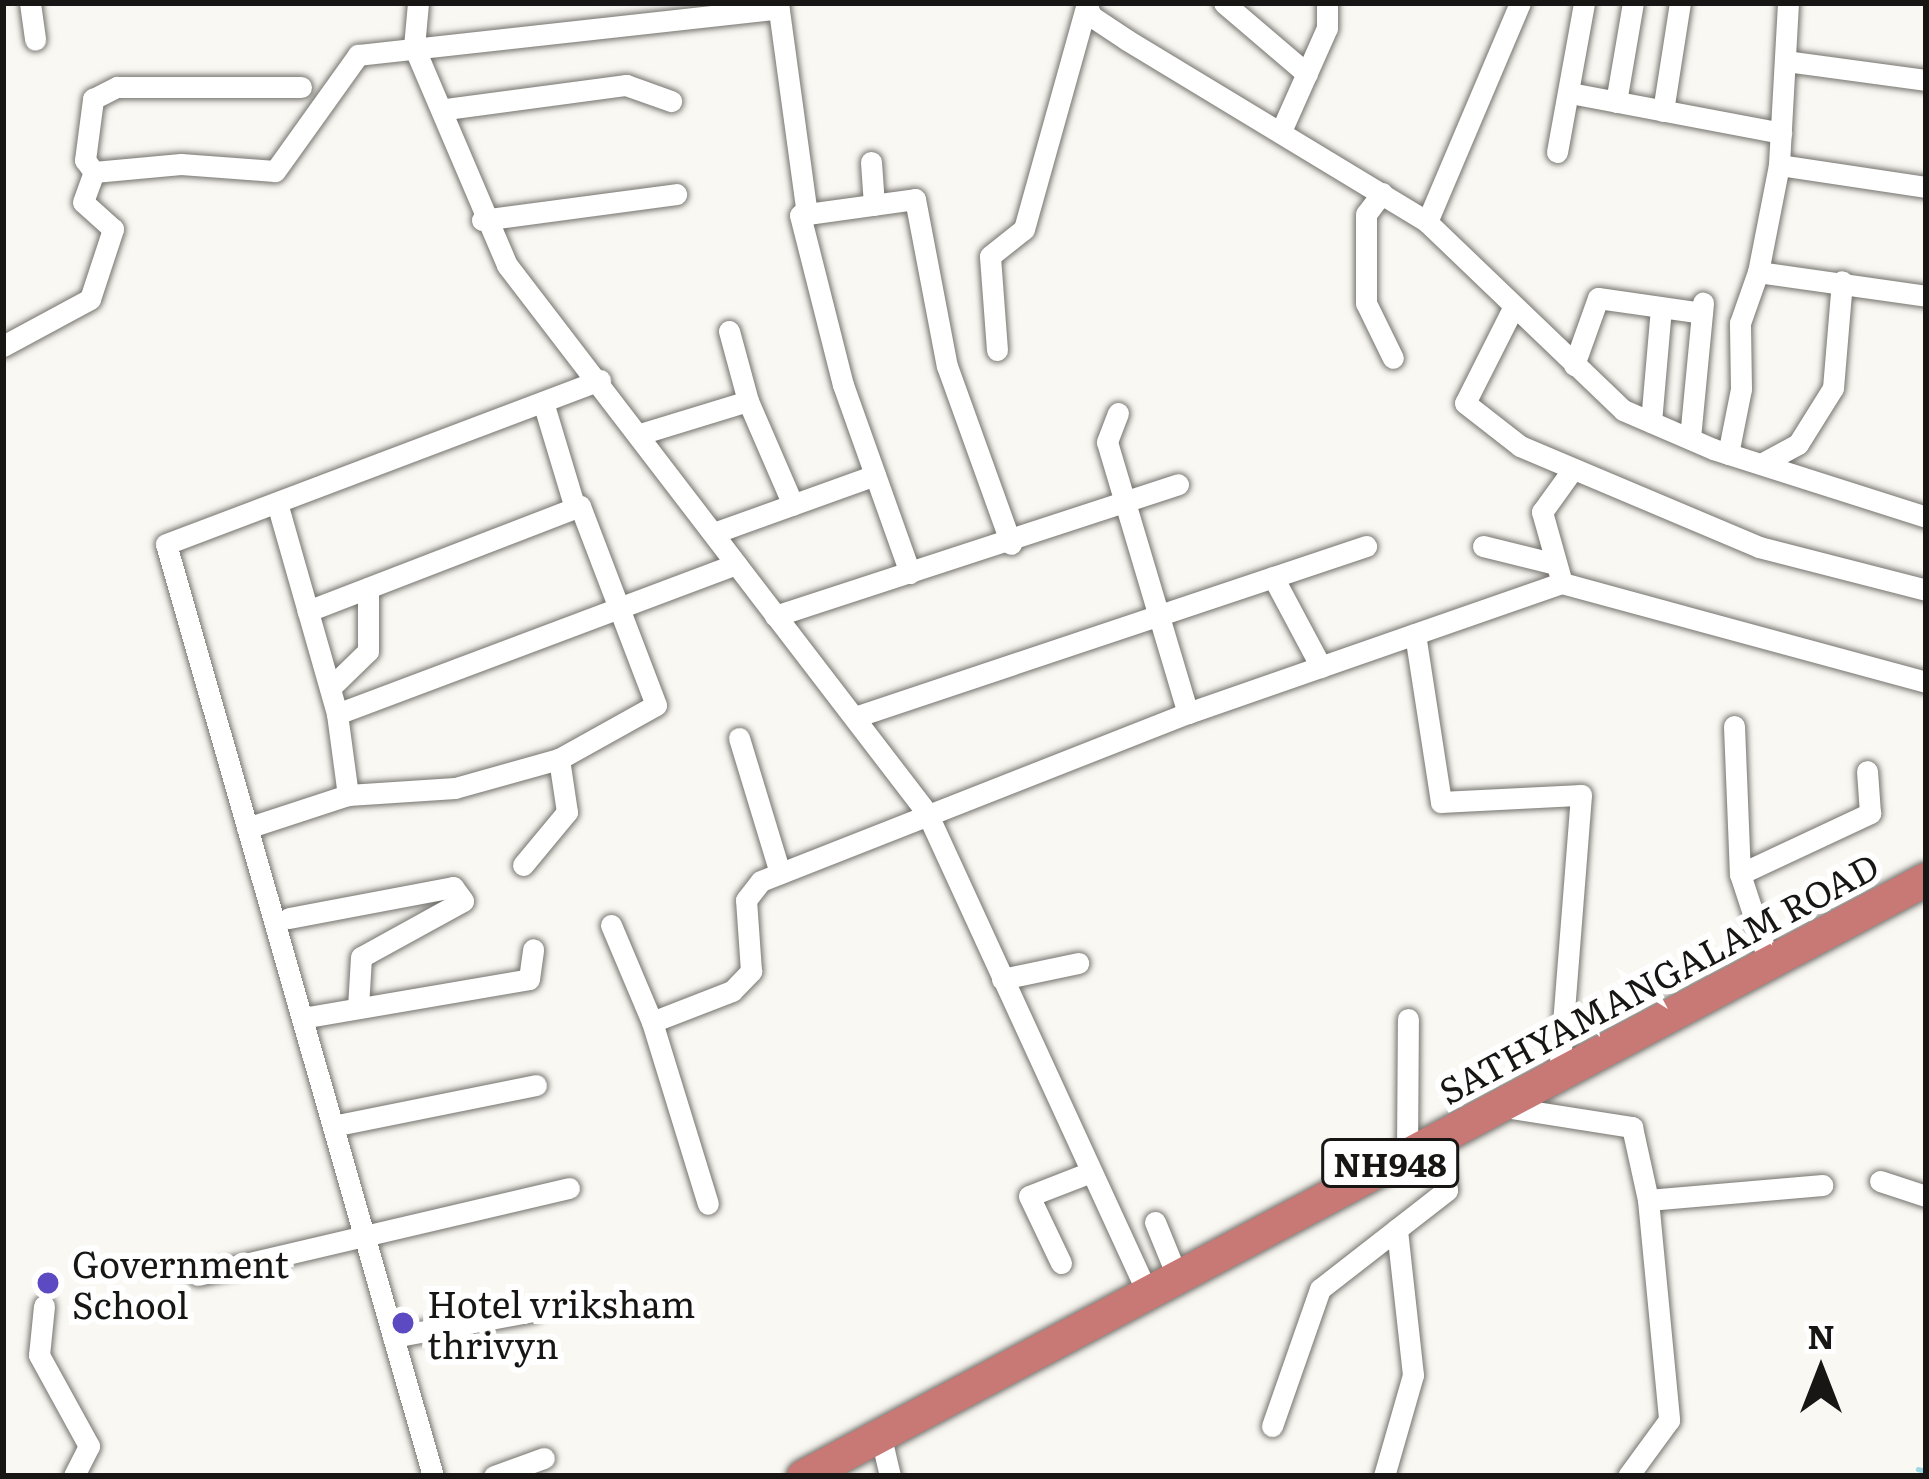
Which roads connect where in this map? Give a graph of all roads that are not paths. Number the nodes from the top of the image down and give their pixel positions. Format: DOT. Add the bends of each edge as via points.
graph roads {
  1 [pos="30,3"];
  2 [pos="418,3"];
  3 [pos="1224,3"];
  4 [pos="1327,3"];
  5 [pos="1520,3"];
  6 [pos="1584,3"];
  7 [pos="1633,3"];
  8 [pos="1680,3"];
  9 [pos="1788,3"];
  10 [pos="1086,5"];
  11 [pos="778,6"];
  12 [pos="35,40"];
  13 [pos="414,46"];
  14 [pos="1786,61"];
  15 [pos="1307,74"];
  16 [pos="1926,80"];
  17 [pos="302,87"];
  18 [pos="1570,93"];
  19 [pos="670,100"];
  20 [pos="1616,102"];
  21 [pos="446,109"];
  22 [pos="1663,111"];
  23 [pos="1282,129"];
  24 [pos="1781,133"];
  25 [pos="1557,152"];
  26 [pos="871,162"];
  27 [pos="1779,164"];
  28 [pos="94,172"];
  29 [pos="1926,187"];
  30 [pos="1382,193"];
  31 [pos="676,194"];
  32 [pos="874,205"];
  33 [pos="807,214"];
  34 [pos="482,220"];
  35 [pos="1427,222"];
  36 [pos="1758,272"];
  37 [pos="1842,281"];
  38 [pos="1926,296"];
  39 [pos="1661,307"];
  40 [pos="1513,308"];
  41 [pos="729,331"];
  42 [pos="3,346"];
  43 [pos="997,350"];
  44 [pos="1393,358"];
  45 [pos="1574,364"];
  46 [pos="601,380"];
  47 [pos="748,401"];
  48 [pos="542,402"];
  49 [pos="1118,412"];
  50 [pos="1652,422"];
  51 [pos="640,434"];
  52 [pos="1690,438"];
  53 [pos="1728,454"];
  54 [pos="1761,464"];
  55 [pos="1570,473"];
  56 [pos="875,475"];
  57 [pos="1178,484"];
  58 [pos="277,502"];
  59 [pos="1126,503"];
  60 [pos="793,505"];
  61 [pos="575,508"];
  62 [pos="1926,517"];
  63 [pos="714,533"];
  64 [pos="1011,544"];
  65 [pos="1366,546"];
  66 [pos="1483,546"];
  67 [pos="736,564"];
  68 [pos="910,573"];
  69 [pos="1558,574"];
  70 [pos="1273,577"];
  71 [pos="368,588"];
  72 [pos="1926,590"];
  73 [pos="625,609"];
  74 [pos="308,611"];
  75 [pos="1159,614"];
  76 [pos="775,616"];
  77 [pos="1415,634"];
  78 [pos="1321,667"];
  79 [pos="1926,682"];
  80 [pos="330,688"];
  81 [pos="337,713"];
  82 [pos="1188,713"];
  83 [pos="855,717"];
  84 [pos="1734,726"];
  85 [pos="739,737"];
  86 [pos="559,759"];
  87 [pos="1867,771"];
  88 [pos="348,795"];
  89 [pos="927,813"];
  90 [pos="247,828"];
  91 [pos="523,865"];
  92 [pos="780,873"];
  93 [pos="1740,874"];
  94 [pos="1926,879"];
  95 [pos="289,918"];
  96 [pos="611,925"];
  97 [pos="533,949"];
  98 [pos="1078,963"];
  99 [pos="1770,964"];
  100 [pos="1002,980"];
  101 [pos="358,1008"];
  102 [pos="302,1018"];
  103 [pos="1408,1019"];
  104 [pos="652,1022"];
  105 [pos="1559,1072"];
  106 [pos="536,1084"];
  107 [pos="1497,1106"];
  108 [pos="332,1126"];
  109 [pos="1440,1136"];
  110 [pos="1407,1154"];
  111 [pos="1091,1172"];
  112 [pos="1880,1181"];
  113 [pos="1822,1185"];
  114 [pos="569,1188"];
  115 [pos="1926,1196"];
  116 [pos="1648,1200"];
  117 [pos="708,1204"];
  118 [pos="1155,1222"];
  119 [pos="1397,1229"];
  120 [pos="364,1236"];
  121 [pos="1061,1263"];
  122 [pos="198,1275"];
  123 [pos="1177,1276"];
  124 [pos="1147,1292"];
  125 [pos="44,1306"];
  126 [pos="533,1311"];
  127 [pos="393,1337"];
  128 [pos="1272,1426"];
  129 [pos="866,1440"];
  130 [pos="544,1458"];
  131 [pos="74,1475"];
  132 [pos="433,1476"];
  133 [pos="494,1476"];
  134 [pos="777,1476"];
  135 [pos="803,1476"];
  136 [pos="890,1476"];
  137 [pos="1384,1476"];
  138 [pos="1628,1476"];
  1 -- 12 [label="street"];
  2 -- 13 [label="street"];
  3 -- 15 [label="street"];
  4 -- 15 [label="street" via="1327,28"];
  5 -- 35 [label="street"];
  6 -- 18 [label="street"];
  7 -- 20 [label="street"];
  8 -- 22 [label="street"];
  9 -- 14 [label="street"];
  10 -- 23 [label="street" via="1126,40"];
  10 -- 43 [label="street" via="1024,229 990,256"];
  11 -- 13 [label="street"];
  11 -- 33 [label="street"];
  13 -- 21 [label="street"];
  13 -- 28 [label="street" via="358,55 275,172 181,164"];
  14 -- 16 [label="street"];
  14 -- 24 [label="street"];
  15 -- 23 [label="street"];
  17 -- 28 [label="street" via="117,87 93,99 85,160"];
  18 -- 20 [label="street"];
  18 -- 25 [label="street"];
  19 -- 21 [label="street" via="626,85"];
  20 -- 22 [label="street"];
  21 -- 34 [label="street"];
  22 -- 24 [label="street"];
  23 -- 30 [label="street"];
  24 -- 27 [label="street"];
  26 -- 32 [label="street"];
  27 -- 29 [label="street"];
  27 -- 36 [label="street"];
  28 -- 42 [label="street" via="82,202 113,229 90,299"];
  30 -- 35 [label="street"];
  30 -- 44 [label="street" via="1366,214 1366,303"];
  31 -- 34 [label="street"];
  32 -- 33 [label="street"];
  32 -- 64 [label="street" via="915,199 947,366"];
  33 -- 56 [label="street" via="800,215 843,385"];
  34 -- 46 [label="street" via="507,265"];
  35 -- 40 [label="street"];
  36 -- 37 [label="street"];
  36 -- 53 [label="street" via="1740,323 1741,389"];
  37 -- 38 [label="street"];
  37 -- 54 [label="street" via="1834,388 1798,444"];
  39 -- 45 [label="street" via="1598,298"];
  39 -- 50 [label="street"];
  39 -- 52 [label="street" via="1702,307"];
  40 -- 45 [label="street"];
  40 -- 55 [label="street" via="1465,403"];
  41 -- 47 [label="street"];
  45 -- 50 [label="street" via="1623,410"];
  46 -- 48 [label="street"];
  46 -- 51 [label="street"];
  47 -- 51 [label="street"];
  47 -- 60 [label="street"];
  48 -- 58 [label="street"];
  48 -- 61 [label="street"];
  49 -- 59 [label="street" via="1107,442"];
  50 -- 52 [label="street"];
  51 -- 63 [label="street"];
  52 -- 53 [label="street"];
  53 -- 54 [label="street"];
  54 -- 62 [label="street"];
  55 -- 69 [label="street" via="1542,512"];
  55 -- 72 [label="street" via="1760,547"];
  56 -- 60 [label="street"];
  56 -- 68 [label="street"];
  57 -- 59 [label="street"];
  58 -- 74 [label="street"];
  58 -- 90 [label="street" via="166,544"];
  59 -- 64 [label="street"];
  59 -- 75 [label="street"];
  60 -- 63 [label="street"];
  61 -- 71 [label="street"];
  61 -- 73 [label="street"];
  63 -- 67 [label="street"];
  64 -- 68 [label="street"];
  65 -- 70 [label="street"];
  66 -- 69 [label="street"];
  67 -- 73 [label="street"];
  67 -- 76 [label="street"];
  68 -- 76 [label="street"];
  69 -- 77 [label="street"];
  69 -- 79 [label="street"];
  70 -- 75 [label="street"];
  70 -- 78 [label="street"];
  71 -- 74 [label="street"];
  71 -- 80 [label="street" via="368,651"];
  73 -- 81 [label="street"];
  73 -- 86 [label="street" via="656,705"];
  74 -- 80 [label="street"];
  75 -- 82 [label="street"];
  75 -- 83 [label="street"];
  76 -- 83 [label="street"];
  77 -- 78 [label="street"];
  77 -- 105 [label="street" via="1441,802 1581,795"];
  78 -- 82 [label="street"];
  80 -- 81 [label="street"];
  81 -- 88 [label="street"];
  82 -- 89 [label="street"];
  83 -- 89 [label="street"];
  84 -- 93 [label="street"];
  85 -- 92 [label="street"];
  86 -- 88 [label="street" via="455,788"];
  86 -- 91 [label="street" via="567,812"];
  87 -- 93 [label="street" via="1870,813"];
  88 -- 90 [label="street"];
  89 -- 92 [label="street"];
  89 -- 100 [label="street"];
  90 -- 102 [label="street"];
  92 -- 104 [label="street" via="761,880 746,900 752,971 732,991"];
  93 -- 99 [label="street"];
  94 -- 99 [label="highway, SATHYAMANGALAM ROAD / NH948"];
  95 -- 101 [label="street" via="453,887 463,901 361,957"];
  96 -- 104 [label="street"];
  97 -- 101 [label="street" via="529,979"];
  98 -- 100 [label="street"];
  99 -- 105 [label="highway, SATHYAMANGALAM ROAD / NH948"];
  100 -- 111 [label="street"];
  101 -- 102 [label="street"];
  102 -- 108 [label="street"];
  103 -- 110 [label="street"];
  104 -- 117 [label="street"];
  105 -- 107 [label="highway, SATHYAMANGALAM ROAD / NH948"];
  106 -- 108 [label="street"];
  107 -- 109 [label="highway, SATHYAMANGALAM ROAD / NH948"];
  107 -- 116 [label="street" via="1632,1127"];
  108 -- 120 [label="street"];
  109 -- 110 [label="highway, SATHYAMANGALAM ROAD / NH948"];
  109 -- 119 [label="street" via="1447,1190"];
  110 -- 123 [label="highway, SATHYAMANGALAM ROAD / NH948"];
  111 -- 121 [label="street" via="1029,1196"];
  111 -- 124 [label="street"];
  112 -- 115 [label="street"];
  113 -- 116 [label="street"];
  114 -- 120 [label="street"];
  116 -- 138 [label="street" via="1669,1420"];
  118 -- 123 [label="street"];
  119 -- 128 [label="street" via="1320,1289"];
  119 -- 137 [label="street" via="1413,1375"];
  120 -- 122 [label="street"];
  120 -- 127 [label="street"];
  123 -- 124 [label="highway, SATHYAMANGALAM ROAD / NH948"];
  124 -- 129 [label="highway, SATHYAMANGALAM ROAD / NH948"];
  125 -- 131 [label="street" via="38,1355 89,1446"];
  126 -- 127 [label="street"];
  127 -- 132 [label="street"];
  129 -- 134 [label="highway, SATHYAMANGALAM ROAD / NH948"];
  129 -- 135 [label="highway, SATHYAMANGALAM ROAD / NH948"];
  129 -- 136 [label="street"];
  130 -- 133 [label="street"];
}
